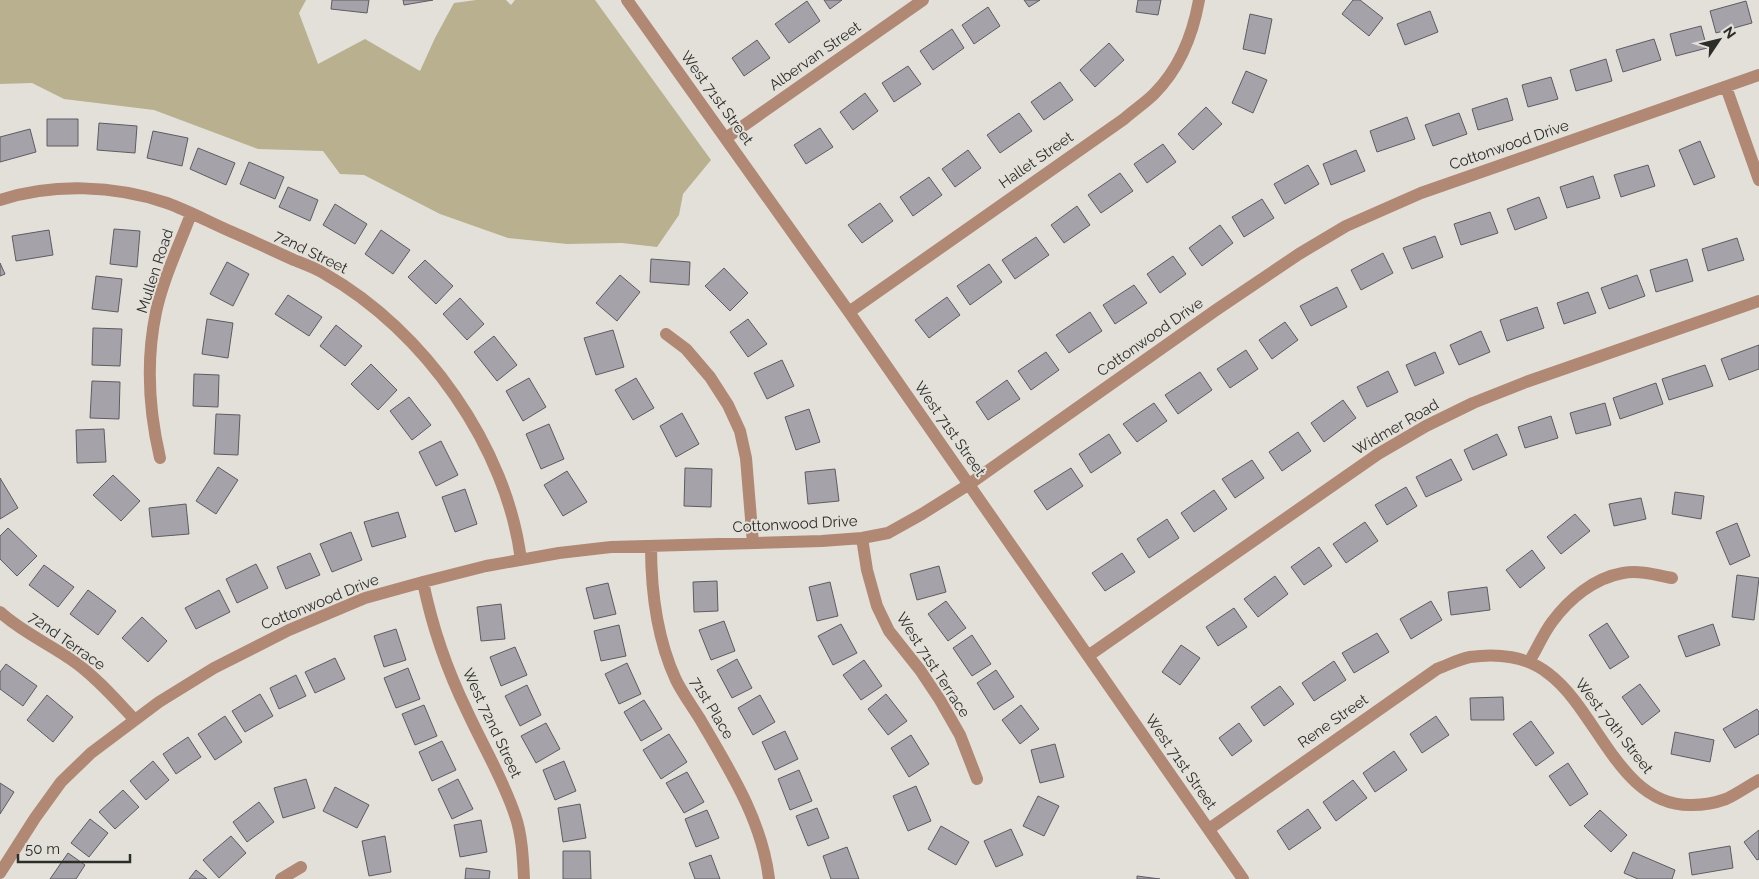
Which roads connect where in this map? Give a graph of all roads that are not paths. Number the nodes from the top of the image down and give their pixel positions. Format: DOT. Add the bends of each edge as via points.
graph roads {
  1 [pos="627,0"];
  2 [pos="923,0"];
  3 [pos="1199,0"];
  4 [pos="1759,75"];
  5 [pos="1726,86"];
  6 [pos="726,138"];
  7 [pos="1759,180"];
  8 [pos="0,200"];
  9 [pos="192,214"];
  10 [pos="1759,301"];
  11 [pos="849,312"];
  12 [pos="666,334"];
  13 [pos="160,458"];
  14 [pos="968,484"];
  15 [pos="862,538"];
  16 [pos="753,543"];
  17 [pos="651,546"];
  18 [pos="520,560"];
  19 [pos="1672,578"];
  20 [pos="423,582"];
  21 [pos="0,612"];
  22 [pos="1088,656"];
  23 [pos="1483,656"];
  24 [pos="1529,662"];
  25 [pos="134,719"];
  26 [pos="977,779"];
  27 [pos="1759,780"];
  28 [pos="1209,829"];
  29 [pos="2,866"];
  30 [pos="301,867"];
  31 [pos="281,879"];
  32 [pos="524,879"];
  33 [pos="769,879"];
  34 [pos="1243,879"];
  1 -- 6 [label="street, West 71st Street"];
  2 -- 6 [label="street, Albervan Street"];
  3 -- 11 [label="street, Hallet Street" via="1184,49 1173,70 1153,94 1124,119"];
  4 -- 5 [label="street, Cottonwood Drive"];
  5 -- 7 [label="street"];
  5 -- 14 [label="street, Cottonwood Drive" via="1421,194 1346,226 1298,254"];
  6 -- 11 [label="street, West 71st Street"];
  8 -- 9 [label="street, 72nd Street" via="43,190 80,188 128,192"];
  9 -- 13 [label="street, Mullen Road" via="156,312 151,349 151,399"];
  9 -- 18 [label="street, 72nd Street" via="325,273 388,319 423,354 454,392 492,462 518,535"];
  10 -- 22 [label="street, Widmer Road" via="1526,382 1426,426 1378,454"];
  11 -- 14 [label="street, West 71st Street"];
  12 -- 16 [label="street" via="686,349 710,377 740,431 746,458"];
  14 -- 15 [label="street, Cottonwood Drive" via="888,532"];
  14 -- 22 [label="street, West 71st Street"];
  15 -- 16 [label="street, Cottonwood Drive"];
  15 -- 26 [label="street, West 71st Terrace" via="877,606 885,623 940,700 960,735"];
  16 -- 17 [label="street, Cottonwood Drive"];
  17 -- 18 [label="street, Cottonwood Drive" via="611,547"];
  17 -- 33 [label="street, 71st Place" via="651,572 663,644 676,680 740,788 758,831"];
  18 -- 20 [label="street, Cottonwood Drive"];
  19 -- 24 [label="street" via="1624,572 1589,586 1551,623"];
  20 -- 25 [label="street, Cottonwood Drive" via="365,598 288,630 214,668"];
  20 -- 32 [label="street, West 72nd Street" via="450,670 516,817"];
  21 -- 25 [label="street, 72nd Terrace" via="77,664"];
  22 -- 28 [label="street, West 71st Street"];
  23 -- 24 [label="street, West 70th Street"];
  23 -- 28 [label="street, Rene Street" via="1468,657 1437,669"];
  24 -- 27 [label="street, West 70th Street" via="1549,673 1568,691 1628,774 1644,790 1670,803 1706,804 1722,800"];
  25 -- 29 [label="street, Cottonwood Drive" via="61,782"];
  28 -- 34 [label="street, West 71st Street"];
  30 -- 31 [label="street"];
}
